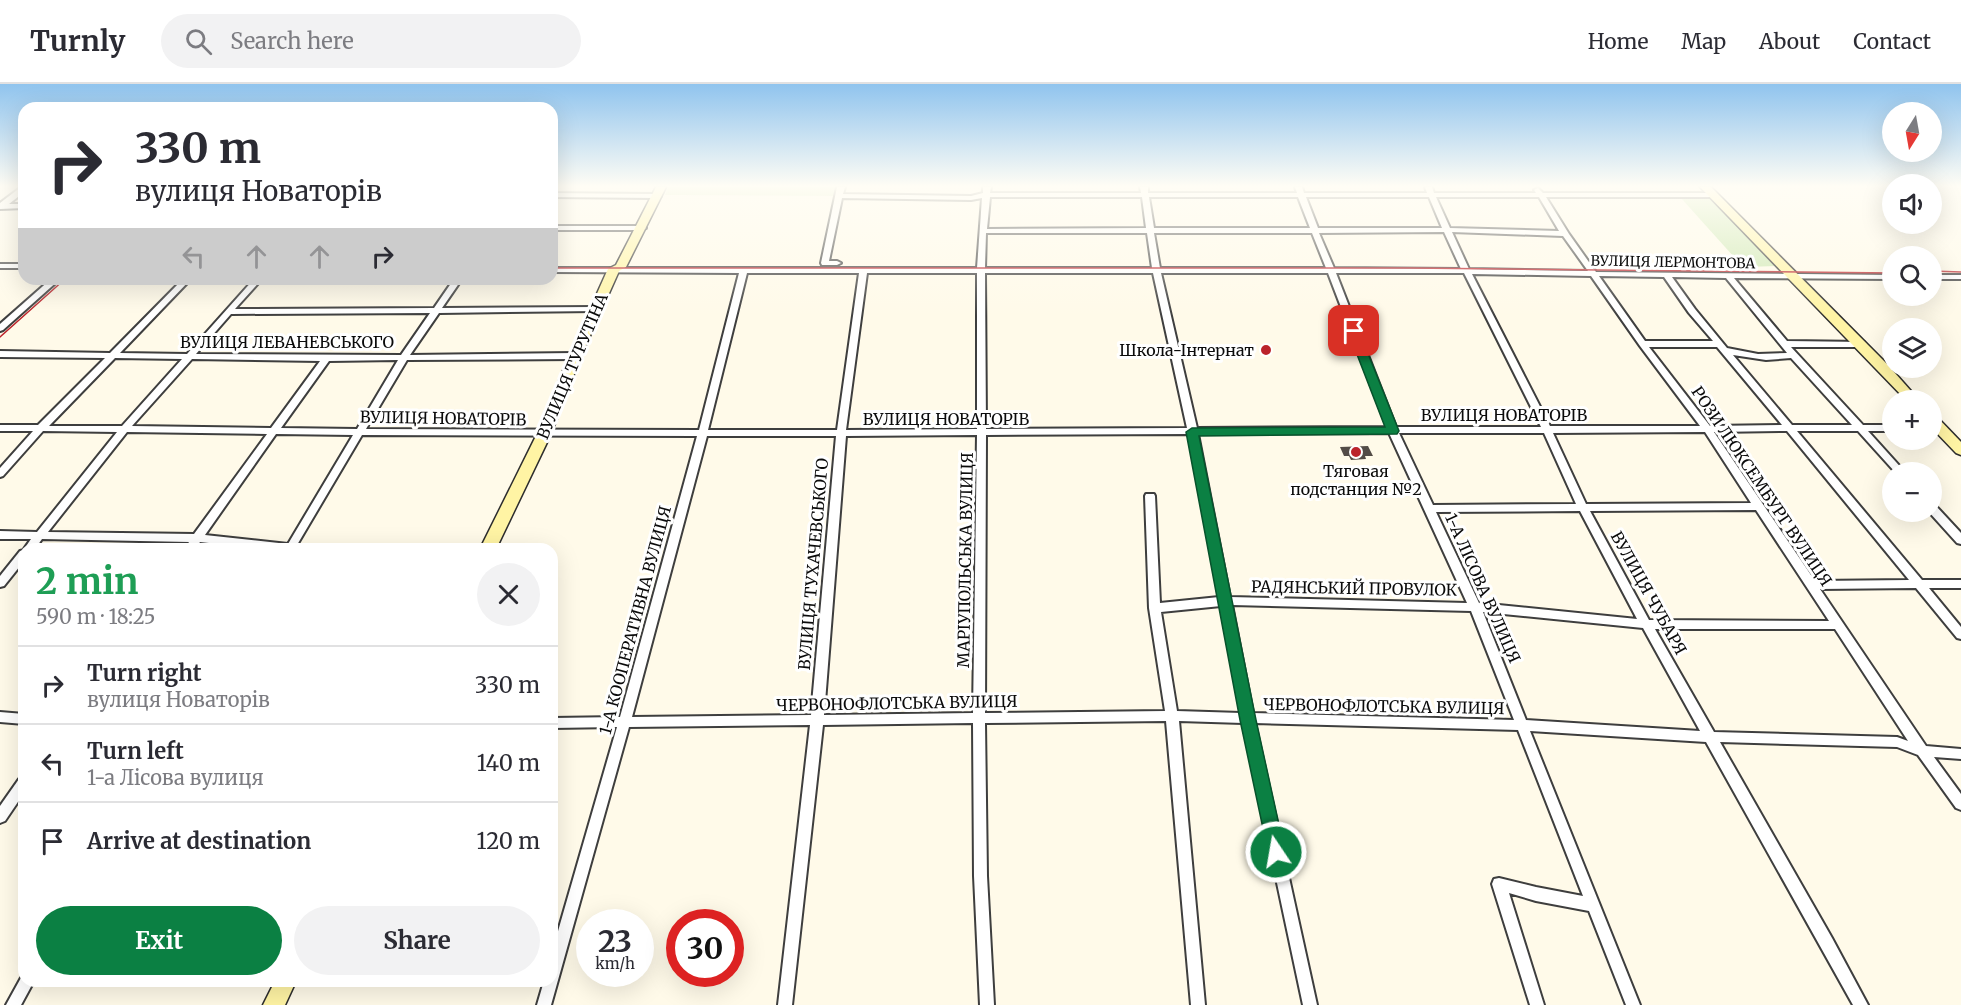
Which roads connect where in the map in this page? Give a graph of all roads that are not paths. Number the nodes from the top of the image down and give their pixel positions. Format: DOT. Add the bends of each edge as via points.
graph roads {
  1 [pos="641,230"];
  2 [pos="832,230"];
  3 [pos="1150,230"];
  4 [pos="1314,230"];
  5 [pos="1447,230"];
  6 [pos="1563,230"];
  7 [pos="1746,230"];
  8 [pos="982,231"];
  9 [pos="1565,234"];
  10 [pos="558,263"];
  11 [pos="825,263"];
  12 [pos="0,266"];
  13 [pos="18,266"];
  14 [pos="618,266"];
  15 [pos="558,270"];
  16 [pos="744,270"];
  17 [pos="858,270"];
  18 [pos="1156,270"];
  19 [pos="979,271"];
  20 [pos="1331,271"];
  21 [pos="1464,271"];
  22 [pos="1595,274"];
  23 [pos="1666,274"];
  24 [pos="1728,275"];
  25 [pos="1792,277"];
  26 [pos="1882,277"];
  27 [pos="1942,277"];
  28 [pos="1961,277"];
  29 [pos="49,285"];
  30 [pos="181,285"];
  31 [pos="253,285"];
  32 [pos="454,285"];
  33 [pos="596,309"];
  34 [pos="438,310"];
  35 [pos="231,312"];
  36 [pos="0,328"];
  37 [pos="1643,344"];
  38 [pos="1785,344"];
  39 [pos="1861,344"];
  40 [pos="1722,347"];
  41 [pos="1792,353"];
  42 [pos="0,354"];
  43 [pos="110,356"];
  44 [pos="575,356"];
  45 [pos="189,357"];
  46 [pos="404,357"];
  47 [pos="326,358"];
  48 [pos="1904,390"];
  49 [pos="0,428"];
  50 [pos="1882,428"];
  51 [pos="1790,429"];
  52 [pos="1860,429"];
  53 [pos="39,430"];
  54 [pos="124,430"];
  55 [pos="1548,430"];
  56 [pos="1709,430"];
  57 [pos="1393,431"];
  58 [pos="271,432"];
  59 [pos="1192,432"];
  60 [pos="1942,432"];
  61 [pos="361,433"];
  62 [pos="982,433"];
  63 [pos="544,434"];
  64 [pos="704,434"];
  65 [pos="841,434"];
  66 [pos="1961,450"];
  67 [pos="1891,462"];
  68 [pos="0,474"];
  69 [pos="1150,496"];
  70 [pos="1759,506"];
  71 [pos="1582,507"];
  72 [pos="1429,508"];
  73 [pos="1942,519"];
  74 [pos="0,535"];
  75 [pos="40,536"];
  76 [pos="197,538"];
  77 [pos="1961,540"];
  78 [pos="34,543"];
  79 [pos="193,543"];
  80 [pos="245,543"];
  81 [pos="296,543"];
  82 [pos="491,543"];
  83 [pos="18,561"];
  84 [pos="0,582"];
  85 [pos="1921,584"];
  86 [pos="1961,584"];
  87 [pos="1811,585"];
  88 [pos="1225,601"];
  89 [pos="1155,608"];
  90 [pos="1476,608"];
  91 [pos="1647,623"];
  92 [pos="1839,625"];
  93 [pos="1961,635"];
  94 [pos="1172,716"];
  95 [pos="0,717"];
  96 [pos="18,718"];
  97 [pos="980,718"];
  98 [pos="1248,720"];
  99 [pos="817,721"];
  100 [pos="558,723"];
  101 [pos="626,723"];
  102 [pos="1523,725"];
  103 [pos="1710,737"];
  104 [pos="1922,751"];
  105 [pos="1961,754"];
  106 [pos="18,792"];
  107 [pos="1961,804"];
  108 [pos="0,817"];
  109 [pos="1594,905"];
  110 [pos="558,955"];
  111 [pos="24,987"];
  112 [pos="283,987"];
  113 [pos="549,987"];
  114 [pos="13,1005"];
  115 [pos="274,1005"];
  116 [pos="544,1005"];
  117 [pos="785,1005"];
  118 [pos="987,1005"];
  119 [pos="1198,1005"];
  120 [pos="1310,1005"];
  121 [pos="1537,1005"];
  122 [pos="1633,1005"];
  123 [pos="1861,1005"];
  1 -- 14 [label="street, ВУЛИЦЯ ТУРУТІНА"];
  2 -- 11 [label="street"];
  3 -- 4 [label="street"];
  3 -- 8 [label="street"];
  3 -- 18 [label="street"];
  4 -- 5 [label="street"];
  4 -- 20 [label="street, 1-А ЛІСОВА ВУЛИЦЯ"];
  5 -- 9 [label="street"];
  5 -- 21 [label="street, ВУЛИЦЯ ЧУБАРЯ"];
  6 -- 9 [label="street, РОЗИ ЛЮКСЕМБУРГ ВУЛИЦЯ"];
  7 -- 25 [label="street"];
  8 -- 19 [label="street, МАРІУПОЛЬСЬКА ВУЛИЦЯ"];
  9 -- 22 [label="street, РОЗИ ЛЮКСЕМБУРГ ВУЛИЦЯ"];
  10 -- 14 [label="street, ВУЛИЦЯ ЛЕРМОНТОВА"];
  11 -- 14 [label="street, ВУЛИЦЯ ЛЕРМОНТОВА"];
  11 -- 17 [label="street"];
  12 -- 13 [label="street"];
  14 -- 15 [label="street, ВУЛИЦЯ ЛЕРМОНТОВА"];
  14 -- 16 [label="street, ВУЛИЦЯ ЛЕРМОНТОВА"];
  14 -- 33 [label="street, ВУЛИЦЯ ТУРУТІНА"];
  16 -- 17 [label="street, ВУЛИЦЯ ЛЕРМОНТОВА"];
  16 -- 64 [label="street, 1-А КООПЕРАТИВНА ВУЛИЦЯ"];
  17 -- 19 [label="street, ВУЛИЦЯ ЛЕРМОНТОВА"];
  17 -- 65 [label="street, ВУЛИЦЯ ТУХАЧЕВСЬКОГО"];
  18 -- 19 [label="street, ВУЛИЦЯ ЛЕРМОНТОВА"];
  18 -- 20 [label="street, ВУЛИЦЯ ЛЕРМОНТОВА"];
  18 -- 59 [label="street"];
  19 -- 62 [label="street, МАРІУПОЛЬСЬКА ВУЛИЦЯ"];
  20 -- 21 [label="street, ВУЛИЦЯ ЛЕРМОНТОВА"];
  20 -- 57 [label="street, 1-А ЛІСОВА ВУЛИЦЯ"];
  21 -- 22 [label="street, ВУЛИЦЯ ЛЕРМОНТОВА"];
  21 -- 55 [label="street, ВУЛИЦЯ ЧУБАРЯ"];
  22 -- 23 [label="street, ВУЛИЦЯ ЛЕРМОНТОВА"];
  22 -- 37 [label="street, РОЗИ ЛЮКСЕМБУРГ ВУЛИЦЯ"];
  23 -- 24 [label="street, ВУЛИЦЯ ЛЕРМОНТОВА"];
  23 -- 40 [label="street"];
  24 -- 25 [label="street, ВУЛИЦЯ ЛЕРМОНТОВА"];
  24 -- 38 [label="street"];
  25 -- 26 [label="street, ВУЛИЦЯ ЛЕРМОНТОВА"];
  25 -- 39 [label="street"];
  27 -- 28 [label="street"];
  29 -- 36 [label="street"];
  30 -- 43 [label="street"];
  31 -- 35 [label="street"];
  32 -- 34 [label="street"];
  33 -- 34 [label="street"];
  33 -- 44 [label="street, ВУЛИЦЯ ТУРУТІНА"];
  34 -- 35 [label="street"];
  34 -- 46 [label="street"];
  35 -- 45 [label="street"];
  37 -- 40 [label="street"];
  37 -- 56 [label="street, РОЗИ ЛЮКСЕМБУРГ ВУЛИЦЯ"];
  38 -- 39 [label="street"];
  38 -- 41 [label="street"];
  39 -- 48 [label="street"];
  40 -- 41 [label="street" via="1749,357 1774,358"];
  40 -- 51 [label="street"];
  41 -- 52 [label="street"];
  42 -- 43 [label="street, ВУЛИЦЯ ЛЕВАНЕВСЬКОГО"];
  43 -- 45 [label="street, ВУЛИЦЯ ЛЕВАНЕВСЬКОГО"];
  43 -- 53 [label="street"];
  44 -- 46 [label="street, ВУЛИЦЯ ЛЕВАНЕВСЬКОГО"];
  44 -- 63 [label="street, ВУЛИЦЯ ТУРУТІНА"];
  45 -- 47 [label="street, ВУЛИЦЯ ЛЕВАНЕВСЬКОГО"];
  45 -- 54 [label="street"];
  46 -- 47 [label="street, ВУЛИЦЯ ЛЕВАНЕВСЬКОГО"];
  46 -- 61 [label="street"];
  47 -- 58 [label="street"];
  49 -- 53 [label="street, ВУЛИЦЯ НОВАТОРІВ"];
  50 -- 52 [label="street, ВУЛИЦЯ НОВАТОРІВ"];
  51 -- 52 [label="street, ВУЛИЦЯ НОВАТОРІВ"];
  51 -- 56 [label="street, ВУЛИЦЯ НОВАТОРІВ"];
  51 -- 85 [label="street"];
  52 -- 67 [label="street"];
  53 -- 54 [label="street, ВУЛИЦЯ НОВАТОРІВ"];
  53 -- 68 [label="street"];
  54 -- 58 [label="street, ВУЛИЦЯ НОВАТОРІВ"];
  54 -- 75 [label="street"];
  55 -- 56 [label="street, ВУЛИЦЯ НОВАТОРІВ"];
  55 -- 57 [label="street, ВУЛИЦЯ НОВАТОРІВ"];
  55 -- 71 [label="street, ВУЛИЦЯ ЧУБАРЯ"];
  56 -- 70 [label="street, РОЗИ ЛЮКСЕМБУРГ ВУЛИЦЯ"];
  57 -- 59 [label="street, ВУЛИЦЯ НОВАТОРІВ"];
  57 -- 72 [label="street, 1-А ЛІСОВА ВУЛИЦЯ"];
  58 -- 61 [label="street, ВУЛИЦЯ НОВАТОРІВ"];
  58 -- 76 [label="street"];
  59 -- 62 [label="street, ВУЛИЦЯ НОВАТОРІВ"];
  59 -- 88 [label="street"];
  60 -- 66 [label="street"];
  61 -- 63 [label="street, ВУЛИЦЯ НОВАТОРІВ"];
  61 -- 81 [label="street"];
  62 -- 65 [label="street, ВУЛИЦЯ НОВАТОРІВ"];
  62 -- 97 [label="street, МАРІУПОЛЬСЬКА ВУЛИЦЯ"];
  63 -- 64 [label="street, ВУЛИЦЯ НОВАТОРІВ"];
  63 -- 82 [label="street, ВУЛИЦЯ ТУРУТІНА"];
  64 -- 65 [label="street, ВУЛИЦЯ НОВАТОРІВ"];
  64 -- 101 [label="street, 1-А КООПЕРАТИВНА ВУЛИЦЯ"];
  65 -- 99 [label="street, ВУЛИЦЯ ТУХАЧЕВСЬКОГО"];
  69 -- 89 [label="street"];
  70 -- 71 [label="street"];
  70 -- 87 [label="street, РОЗИ ЛЮКСЕМБУРГ ВУЛИЦЯ"];
  71 -- 72 [label="street"];
  71 -- 91 [label="street, ВУЛИЦЯ ЧУБАРЯ"];
  72 -- 90 [label="street, 1-А ЛІСОВА ВУЛИЦЯ"];
  73 -- 77 [label="street"];
  74 -- 75 [label="street"];
  75 -- 76 [label="street"];
  75 -- 78 [label="street"];
  76 -- 79 [label="street"];
  76 -- 80 [label="street"];
  83 -- 84 [label="street"];
  85 -- 86 [label="street"];
  85 -- 87 [label="street"];
  85 -- 93 [label="street"];
  87 -- 92 [label="street, РОЗИ ЛЮКСЕМБУРГ ВУЛИЦЯ"];
  88 -- 89 [label="street, РАДЯНСЬКИЙ ПРОВУЛОК"];
  88 -- 90 [label="street, РАДЯНСЬКИЙ ПРОВУЛОК"];
  88 -- 98 [label="street"];
  89 -- 94 [label="street"];
  90 -- 91 [label="street, РАДЯНСЬКИЙ ПРОВУЛОК"];
  90 -- 102 [label="street, 1-А ЛІСОВА ВУЛИЦЯ"];
  91 -- 92 [label="street, РАДЯНСЬКИЙ ПРОВУЛОК"];
  91 -- 103 [label="street, ВУЛИЦЯ ЧУБАРЯ"];
  92 -- 104 [label="street, РОЗИ ЛЮКСЕМБУРГ ВУЛИЦЯ"];
  94 -- 97 [label="street, ЧЕРВОНОФЛОТСЬКА ВУЛИЦЯ"];
  94 -- 98 [label="street, ЧЕРВОНОФЛОТСЬКА ВУЛИЦЯ"];
  94 -- 119 [label="street"];
  95 -- 96 [label="street"];
  97 -- 99 [label="street, ЧЕРВОНОФЛОТСЬКА ВУЛИЦЯ"];
  97 -- 118 [label="street, МАРІУПОЛЬСЬКА ВУЛИЦЯ" via="981,933"];
  98 -- 102 [label="street, ЧЕРВОНОФЛОТСЬКА ВУЛИЦЯ"];
  98 -- 120 [label="street"];
  99 -- 101 [label="street, ЧЕРВОНОФЛОТСЬКА ВУЛИЦЯ"];
  99 -- 117 [label="street, ВУЛИЦЯ ТУХАЧЕВСЬКОГО"];
  100 -- 101 [label="street, ЧЕРВОНОФЛОТСЬКА ВУЛИЦЯ"];
  101 -- 110 [label="street, 1-А КООПЕРАТИВНА ВУЛИЦЯ"];
  102 -- 103 [label="street, ЧЕРВОНОФЛОТСЬКА ВУЛИЦЯ"];
  102 -- 109 [label="street, 1-А ЛІСОВА ВУЛИЦЯ"];
  103 -- 104 [label="street, ЧЕРВОНОФЛОТСЬКА ВУЛИЦЯ" via="1897,742"];
  103 -- 123 [label="street, ВУЛИЦЯ ЧУБАРЯ"];
  104 -- 105 [label="street, ЧЕРВОНОФЛОТСЬКА ВУЛИЦЯ"];
  104 -- 107 [label="street, РОЗИ ЛЮКСЕМБУРГ ВУЛИЦЯ"];
  106 -- 108 [label="street"];
  109 -- 121 [label="street" via="1499,884"];
  109 -- 122 [label="street, 1-А ЛІСОВА ВУЛИЦЯ"];
  111 -- 114 [label="street"];
  112 -- 115 [label="street"];
  113 -- 116 [label="street, 1-А КООПЕРАТИВНА ВУЛИЦЯ"];
}
